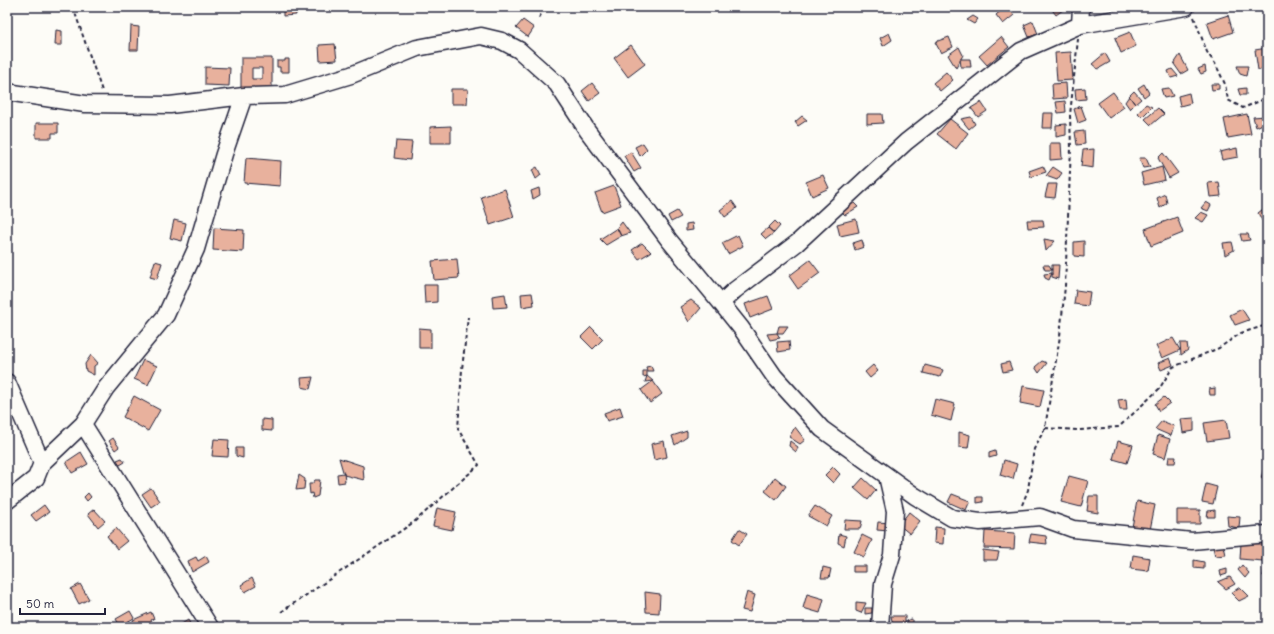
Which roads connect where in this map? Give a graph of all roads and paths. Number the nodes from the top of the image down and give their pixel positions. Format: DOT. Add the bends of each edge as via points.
graph roads {
  1 [pos="73,7"];
  2 [pos="545,7"];
  3 [pos="1081,7"];
  4 [pos="1189,10"];
  5 [pos="539,18"];
  6 [pos="1080,25"];
  7 [pos="7,92"];
  8 [pos="244,96"];
  9 [pos="1267,98"];
  10 [pos="106,104"];
  11 [pos="721,302"];
  12 [pos="468,317"];
  13 [pos="1267,325"];
  14 [pos="7,382"];
  15 [pos="83,424"];
  16 [pos="1045,428"];
  17 [pos="42,463"];
  18 [pos="887,476"];
  19 [pos="7,501"];
  20 [pos="1018,519"];
  21 [pos="1267,534"];
  22 [pos="281,612"];
  23 [pos="210,627"];
  24 [pos="880,627"];
  1 -- 10 [label="path"];
  2 -- 5 [label="path"];
  3 -- 6 [label="street"];
  4 -- 6 [label="street"];
  4 -- 9 [label="path" via="1207,52 1216,65 1228,100 1243,108"];
  6 -- 11 [label="street" via="1021,51 906,142 797,243"];
  6 -- 16 [label="path" via="1070,115 1065,286 1060,336"];
  7 -- 10 [label="street" via="85,104"];
  8 -- 10 [label="street" via="170,105"];
  8 -- 11 [label="street" via="286,95 351,75 417,48 482,36 502,41 519,50 557,84 587,130 669,240"];
  8 -- 15 [label="street" via="196,249 166,315 106,388"];
  11 -- 18 [label="street" via="774,376 822,429"];
  12 -- 22 [label="path" via="458,430 479,465 414,522"];
  13 -- 16 [label="path" via="1241,333 1219,348 1173,367 1159,389 1119,427 1079,430"];
  14 -- 17 [label="street"];
  15 -- 17 [label="street"];
  15 -- 23 [label="street"];
  16 -- 20 [label="path" via="1034,449 1028,490"];
  17 -- 19 [label="street" via="36,478"];
  18 -- 20 [label="street" via="914,496 952,518 980,522"];
  18 -- 24 [label="street" via="895,511 892,555 883,584"];
  20 -- 21 [label="street" via="1040,517 1073,529 1192,541"];
}
